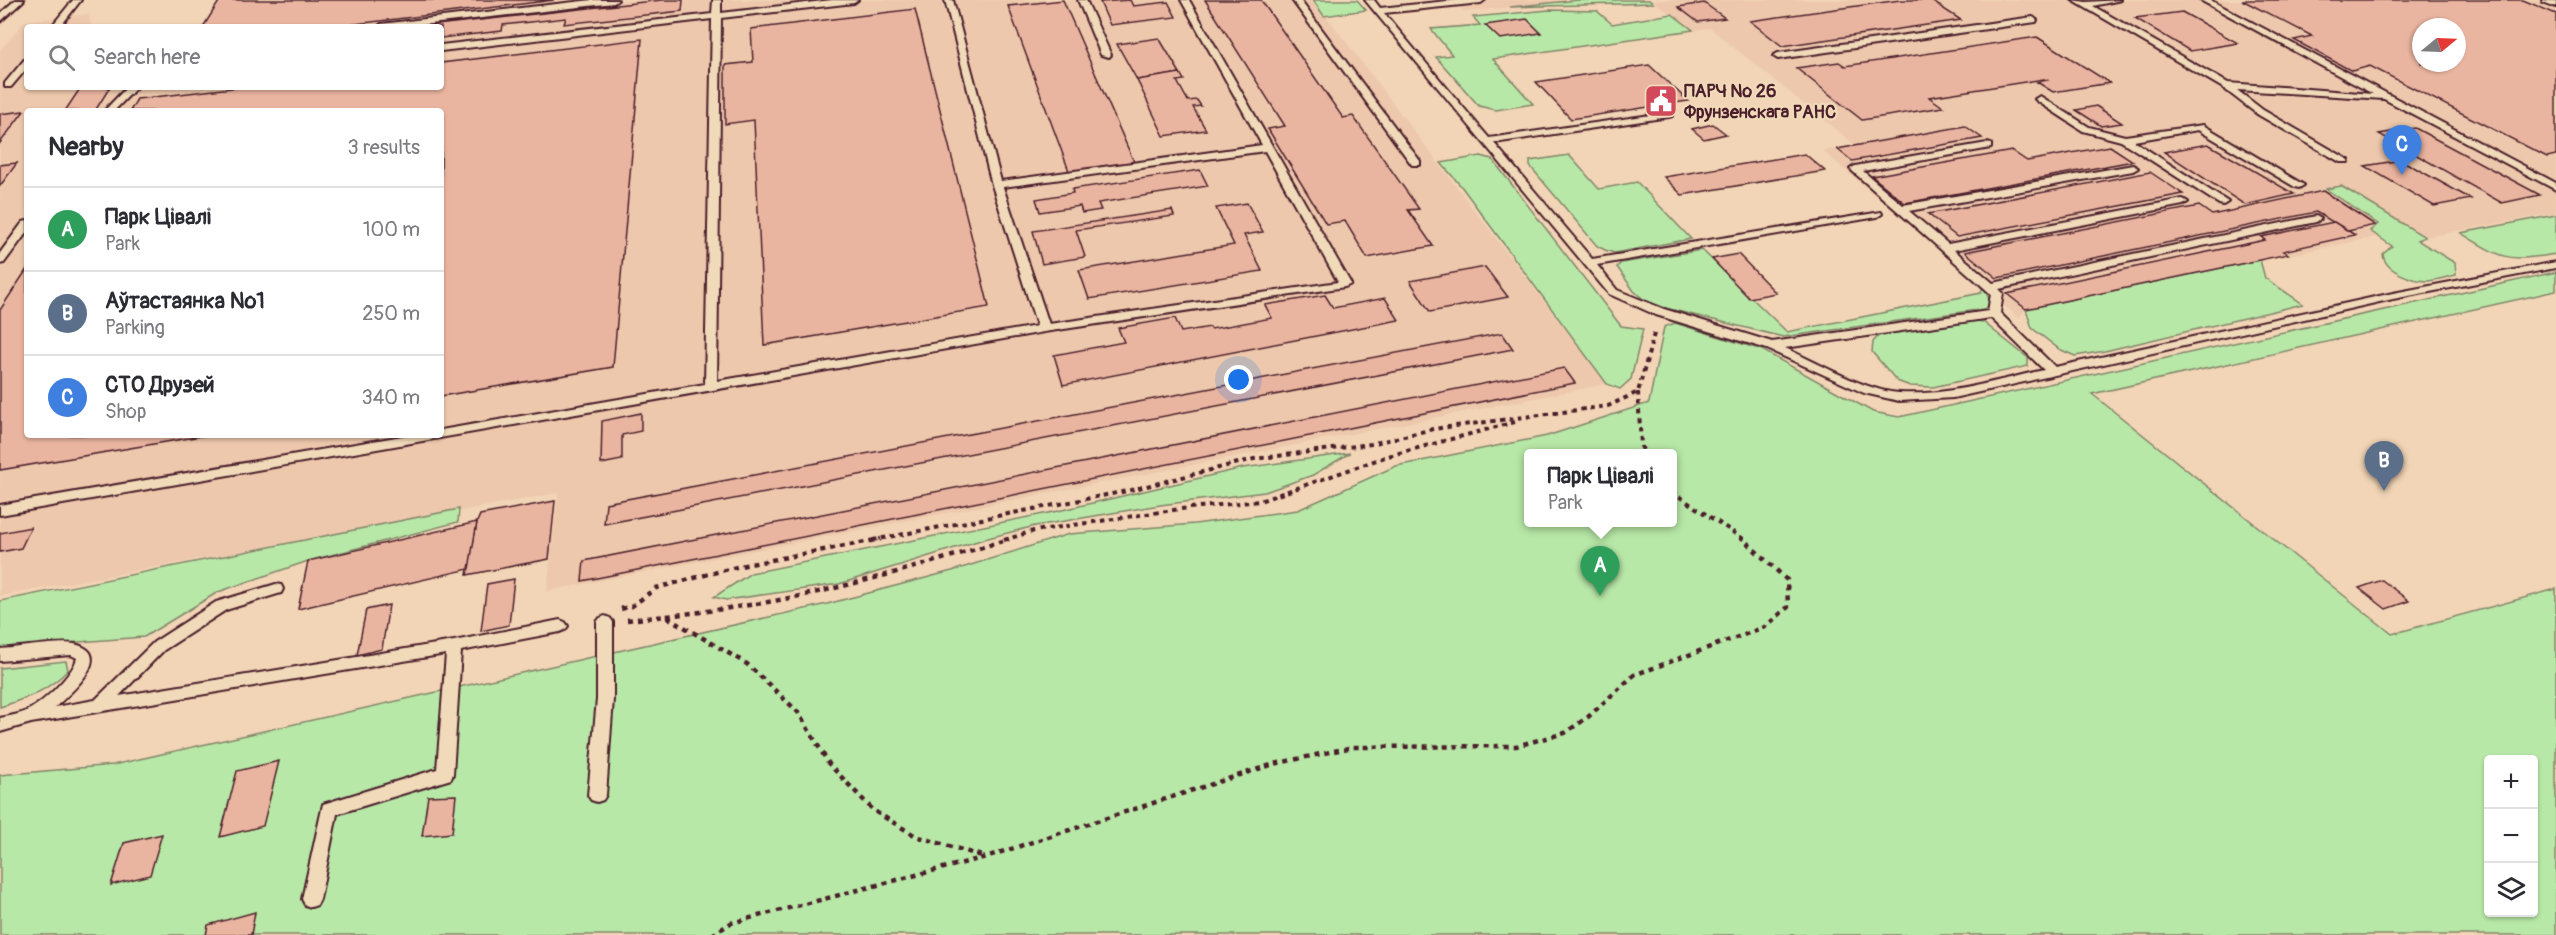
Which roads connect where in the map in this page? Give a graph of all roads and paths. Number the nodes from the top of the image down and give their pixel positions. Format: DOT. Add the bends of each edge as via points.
graph roads {
  1 [pos="20,0"];
  2 [pos="77,0"];
  3 [pos="614,0"];
  4 [pos="717,0"];
  5 [pos="852,0"];
  6 [pos="949,0"];
  7 [pos="1082,0"];
  8 [pos="1185,0"];
  9 [pos="1296,0"];
  10 [pos="1369,0"];
  11 [pos="1480,0"];
  12 [pos="2076,0"];
  13 [pos="2117,0"];
  14 [pos="2204,0"];
  15 [pos="2546,0"];
  16 [pos="2556,4"];
  17 [pos="2085,5"];
  18 [pos="1378,11"];
  19 [pos="717,17"];
  20 [pos="0,19"];
  21 [pos="2033,20"];
  22 [pos="57,24"];
  23 [pos="407,24"];
  24 [pos="444,48"];
  25 [pos="1106,55"];
  26 [pos="1778,56"];
  27 [pos="24,66"];
  28 [pos="8,85"];
  29 [pos="2226,86"];
  30 [pos="129,90"];
  31 [pos="2387,97"];
  32 [pos="2040,99"];
  33 [pos="112,108"];
  34 [pos="1669,114"];
  35 [pos="2125,139"];
  36 [pos="1488,141"];
  37 [pos="1987,146"];
  38 [pos="1269,147"];
  39 [pos="2344,160"];
  40 [pos="1416,163"];
  41 [pos="2133,168"];
  42 [pos="997,185"];
  43 [pos="2299,185"];
  44 [pos="2554,185"];
  45 [pos="2183,202"];
  46 [pos="2223,202"];
  47 [pos="1900,209"];
  48 [pos="1877,214"];
  49 [pos="2316,219"];
  50 [pos="24,228"];
  51 [pos="1945,248"];
  52 [pos="0,261"];
  53 [pos="1590,263"];
  54 [pos="2556,265"];
  55 [pos="1991,287"];
  56 [pos="1659,312"];
  57 [pos="1994,314"];
  58 [pos="1044,328"];
  59 [pos="1771,346"];
  60 [pos="2053,372"];
  61 [pos="711,387"];
  62 [pos="1638,392"];
  63 [pos="1529,418"];
  64 [pos="444,433"];
  65 [pos="416,438"];
  66 [pos="1643,449"];
  67 [pos="1677,495"];
  68 [pos="0,510"];
  69 [pos="276,589"];
  70 [pos="608,616"];
  71 [pos="667,616"];
  72 [pos="560,626"];
  73 [pos="454,647"];
  74 [pos="0,655"];
  75 [pos="98,707"];
  76 [pos="31,717"];
  77 [pos="0,725"];
  78 [pos="597,795"];
  79 [pos="986,857"];
  80 [pos="311,898"];
  81 [pos="712,935"];
  1 -- 20 [label="lane"];
  2 -- 22 [label="lane"];
  3 -- 23 [label="lane"];
  4 -- 19 [label="lane"];
  5 -- 19 [label="lane"];
  6 -- 42 [label="lane"];
  7 -- 25 [label="lane"];
  8 -- 38 [label="lane"];
  9 -- 40 [label="lane"];
  10 -- 18 [label="lane"];
  11 -- 18 [label="lane"];
  12 -- 17 [label="lane"];
  13 -- 17 [label="lane"];
  14 -- 31 [label="lane"];
  15 -- 16 [label="lane"];
  17 -- 29 [label="lane"];
  18 -- 36 [label="lane"];
  19 -- 24 [label="lane"];
  19 -- 61 [label="lane"];
  21 -- 26 [label="lane"];
  27 -- 28 [label="lane"];
  29 -- 31 [label="lane"];
  29 -- 39 [label="lane" via="2260,112"];
  30 -- 33 [label="lane"];
  31 -- 44 [label="lane"];
  32 -- 35 [label="lane" via="2086,129"];
  34 -- 36 [label="lane"];
  35 -- 43 [label="lane" via="2200,127"];
  35 -- 46 [label="lane"];
  36 -- 53 [label="lane"];
  37 -- 47 [label="lane" via="1854,170"];
  38 -- 42 [label="lane"];
  38 -- 58 [label="lane" via="1346,284"];
  41 -- 47 [label="lane"];
  42 -- 58 [label="lane"];
  45 -- 51 [label="lane"];
  47 -- 51 [label="lane"];
  48 -- 53 [label="lane"];
  49 -- 55 [label="lane"];
  50 -- 52 [label="lane"];
  51 -- 55 [label="lane"];
  53 -- 56 [label="lane" via="1614,292"];
  54 -- 60 [label="lane" via="2393,296"];
  55 -- 57 [label="lane" via="1997,293"];
  56 -- 59 [label="lane"];
  56 -- 62 [label="path"];
  57 -- 59 [label="lane"];
  57 -- 60 [label="lane"];
  58 -- 61 [label="lane"];
  59 -- 60 [label="lane" via="1868,390 1899,397 1953,394"];
  61 -- 64 [label="lane"];
  62 -- 63 [label="path" via="1608,406"];
  62 -- 66 [label="path"];
  63 -- 70 [label="path" via="1433,429 1371,444 1254,459 1126,491 740,566 656,588 632,606"];
  63 -- 71 [label="path" via="1388,456 1260,501 1034,531 809,594"];
  65 -- 68 [label="lane"];
  67 -- 79 [label="path" via="1737,533 1787,580 1788,607 1765,627 1634,675 1565,733 1516,746 1353,747 1274,764"];
  69 -- 75 [label="lane" via="221,606 159,646"];
  70 -- 71 [label="path"];
  70 -- 78 [label="lane"];
  71 -- 79 [label="path" via="747,664 790,704 829,764 874,811 916,836"];
  72 -- 73 [label="lane"];
  73 -- 75 [label="lane"];
  73 -- 80 [label="lane" via="445,774 329,808"];
  74 -- 76 [label="lane" via="72,649 85,655 84,665 73,679"];
  75 -- 76 [label="lane"];
  76 -- 77 [label="lane"];
  79 -- 81 [label="path" via="731,923"];
}
